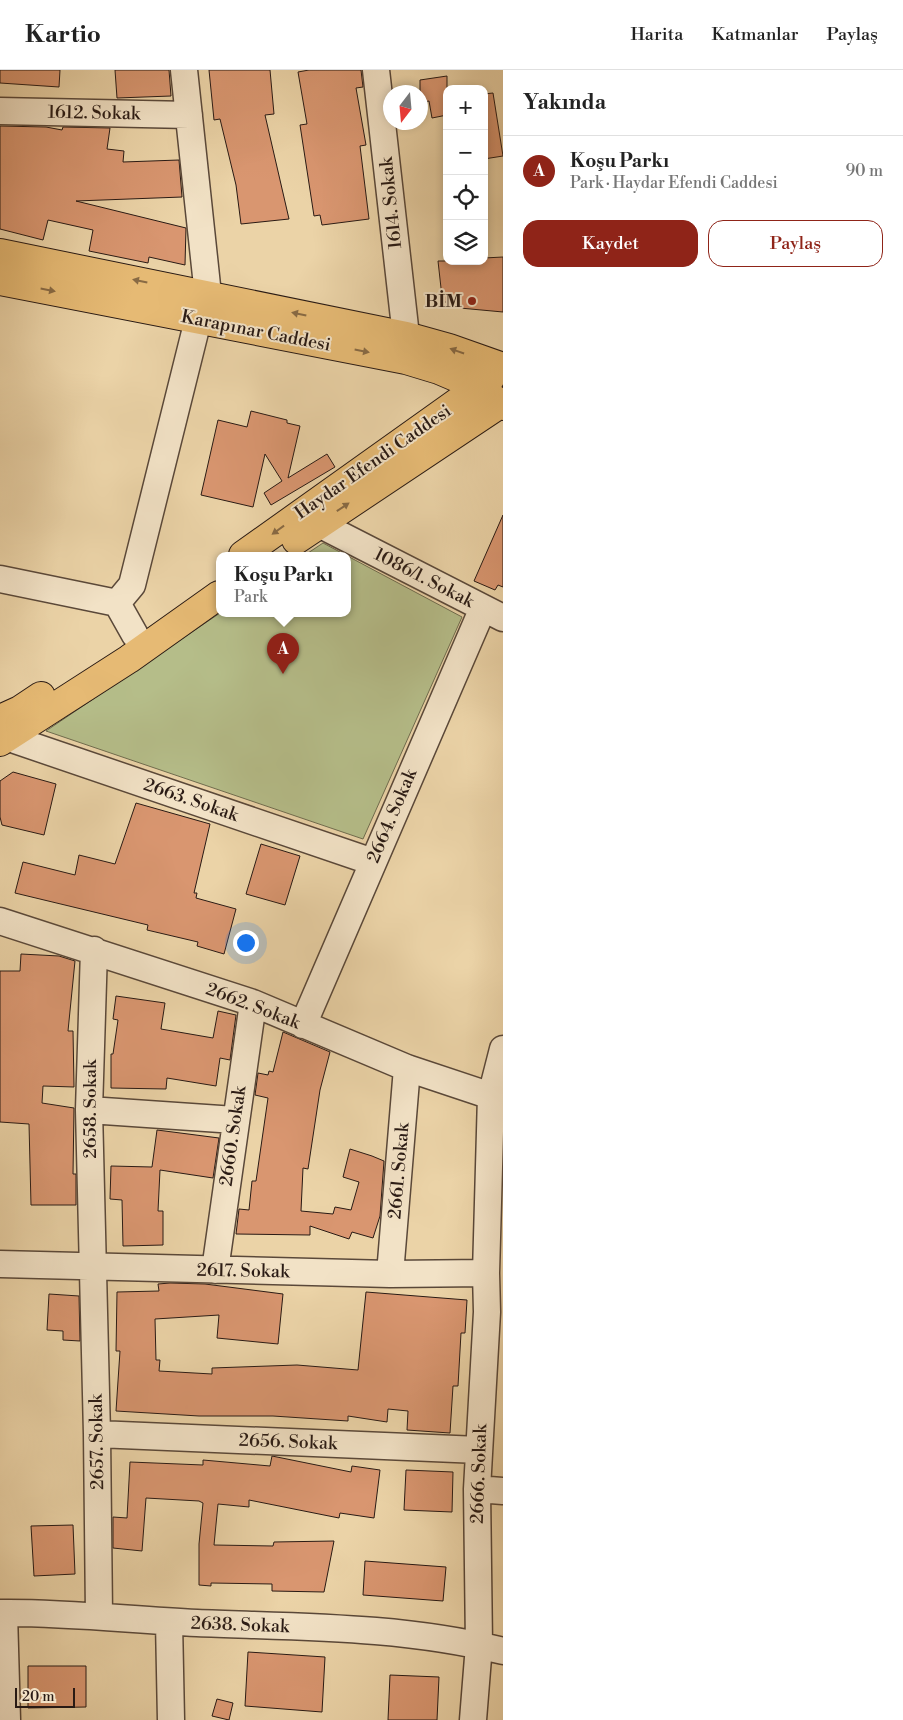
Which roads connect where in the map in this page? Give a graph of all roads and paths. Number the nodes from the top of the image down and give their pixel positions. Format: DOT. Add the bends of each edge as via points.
graph roads {
  1 [pos="184,70"];
  2 [pos="376,70"];
  3 [pos="0,111"];
  4 [pos="189,116"];
  5 [pos="0,253"];
  6 [pos="0,281"];
  7 [pos="208,295"];
  8 [pos="198,320"];
  9 [pos="406,336"];
  10 [pos="503,368"];
  11 [pos="479,387"];
  12 [pos="502,404"];
  13 [pos="318,524"];
  14 [pos="248,552"];
  15 [pos="278,552"];
  16 [pos="216,575"];
  17 [pos="0,579"];
  18 [pos="216,597"];
  19 [pos="117,603"];
  20 [pos="493,613"];
  21 [pos="135,635"];
  22 [pos="3,733"];
  23 [pos="372,862"];
  24 [pos="0,921"];
  25 [pos="94,950"];
  26 [pos="253,1003"];
  27 [pos="303,1025"];
  28 [pos="503,1049"];
  29 [pos="407,1068"];
  30 [pos="497,1098"];
  31 [pos="88,1110"];
  32 [pos="235,1120"];
  33 [pos="0,1264"];
  34 [pos="92,1268"];
  35 [pos="215,1270"];
  36 [pos="486,1273"];
  37 [pos="390,1274"];
  38 [pos="495,1312"];
  39 [pos="97,1434"];
  40 [pos="479,1450"];
  41 [pos="477,1489"];
  42 [pos="503,1491"];
  43 [pos="2,1613"];
  44 [pos="99,1616"];
  45 [pos="169,1622"];
  46 [pos="491,1648"];
  47 [pos="7,1720"];
  48 [pos="171,1720"];
  49 [pos="473,1720"];
  1 -- 4 [label="street"];
  2 -- 9 [label="street, 1614. Sokak"];
  3 -- 4 [label="street, 1612. Sokak"];
  4 -- 7 [label="street"];
  7 -- 5 [label="main road, Karapınar Caddesi, one-way"];
  6 -- 8 [label="main road, Karapınar Caddesi, one-way"];
  9 -- 7 [label="main road, Karapınar Caddesi, one-way"];
  8 -- 11 [label="main road, Karapınar Caddesi, one-way" via="406,360"];
  8 -- 19 [label="street" via="132,585"];
  10 -- 9 [label="main road, Karapınar Caddesi, one-way"];
  10 -- 11 [label="main road, Haydar Efendi Caddesi"];
  11 -- 12 [label="main road, Karapınar Caddesi"];
  11 -- 14 [label="main road, Haydar Efendi Caddesi, one-way"];
  13 -- 12 [label="main road, Haydar Efendi Caddesi, one-way"];
  13 -- 15 [label="main road, Haydar Efendi Caddesi"];
  13 -- 20 [label="street, 1086/1. Sokak"];
  16 -- 21 [label="main road"];
  17 -- 19 [label="street"];
  18 -- 22 [label="main road" via="129,659"];
  19 -- 21 [label="street"];
  20 -- 23 [label="street, 2664. Sokak"];
  21 -- 22 [label="main road" via="20,710"];
  22 -- 23 [label="street, 2663. Sokak"];
  23 -- 27 [label="street, 2664. Sokak"];
  24 -- 25 [label="street, 2662. Sokak"];
  25 -- 26 [label="street, 2662. Sokak"];
  25 -- 31 [label="street, 2658. Sokak"];
  26 -- 27 [label="street, 2662. Sokak"];
  26 -- 32 [label="street, 2660. Sokak"];
  27 -- 29 [label="street, 2662. Sokak"];
  28 -- 30 [label="street, 2666. Sokak"];
  29 -- 30 [label="street, 2662. Sokak"];
  29 -- 37 [label="street, 2661. Sokak"];
  30 -- 36 [label="street, 2666. Sokak"];
  31 -- 32 [label="street"];
  31 -- 34 [label="street, 2658. Sokak"];
  32 -- 35 [label="street, 2660. Sokak"];
  33 -- 34 [label="street, 2617. Sokak"];
  34 -- 35 [label="street, 2617. Sokak"];
  34 -- 39 [label="street, 2657. Sokak"];
  35 -- 37 [label="street, 2617. Sokak"];
  36 -- 37 [label="street, 2617. Sokak"];
  36 -- 38 [label="street, 2666. Sokak"];
  38 -- 40 [label="street, 2666. Sokak"];
  39 -- 40 [label="street, 2656. Sokak"];
  39 -- 44 [label="street, 2657. Sokak"];
  40 -- 41 [label="street, 2666. Sokak"];
  41 -- 42 [label="street"];
  41 -- 46 [label="street, 2666. Sokak"];
  43 -- 44 [label="street, 2638. Sokak"];
  43 -- 47 [label="street"];
  44 -- 45 [label="street, 2638. Sokak"];
  45 -- 46 [label="street, 2638. Sokak" via="374,1630"];
  45 -- 48 [label="street"];
  46 -- 49 [label="street, 2666. Sokak"];
}
